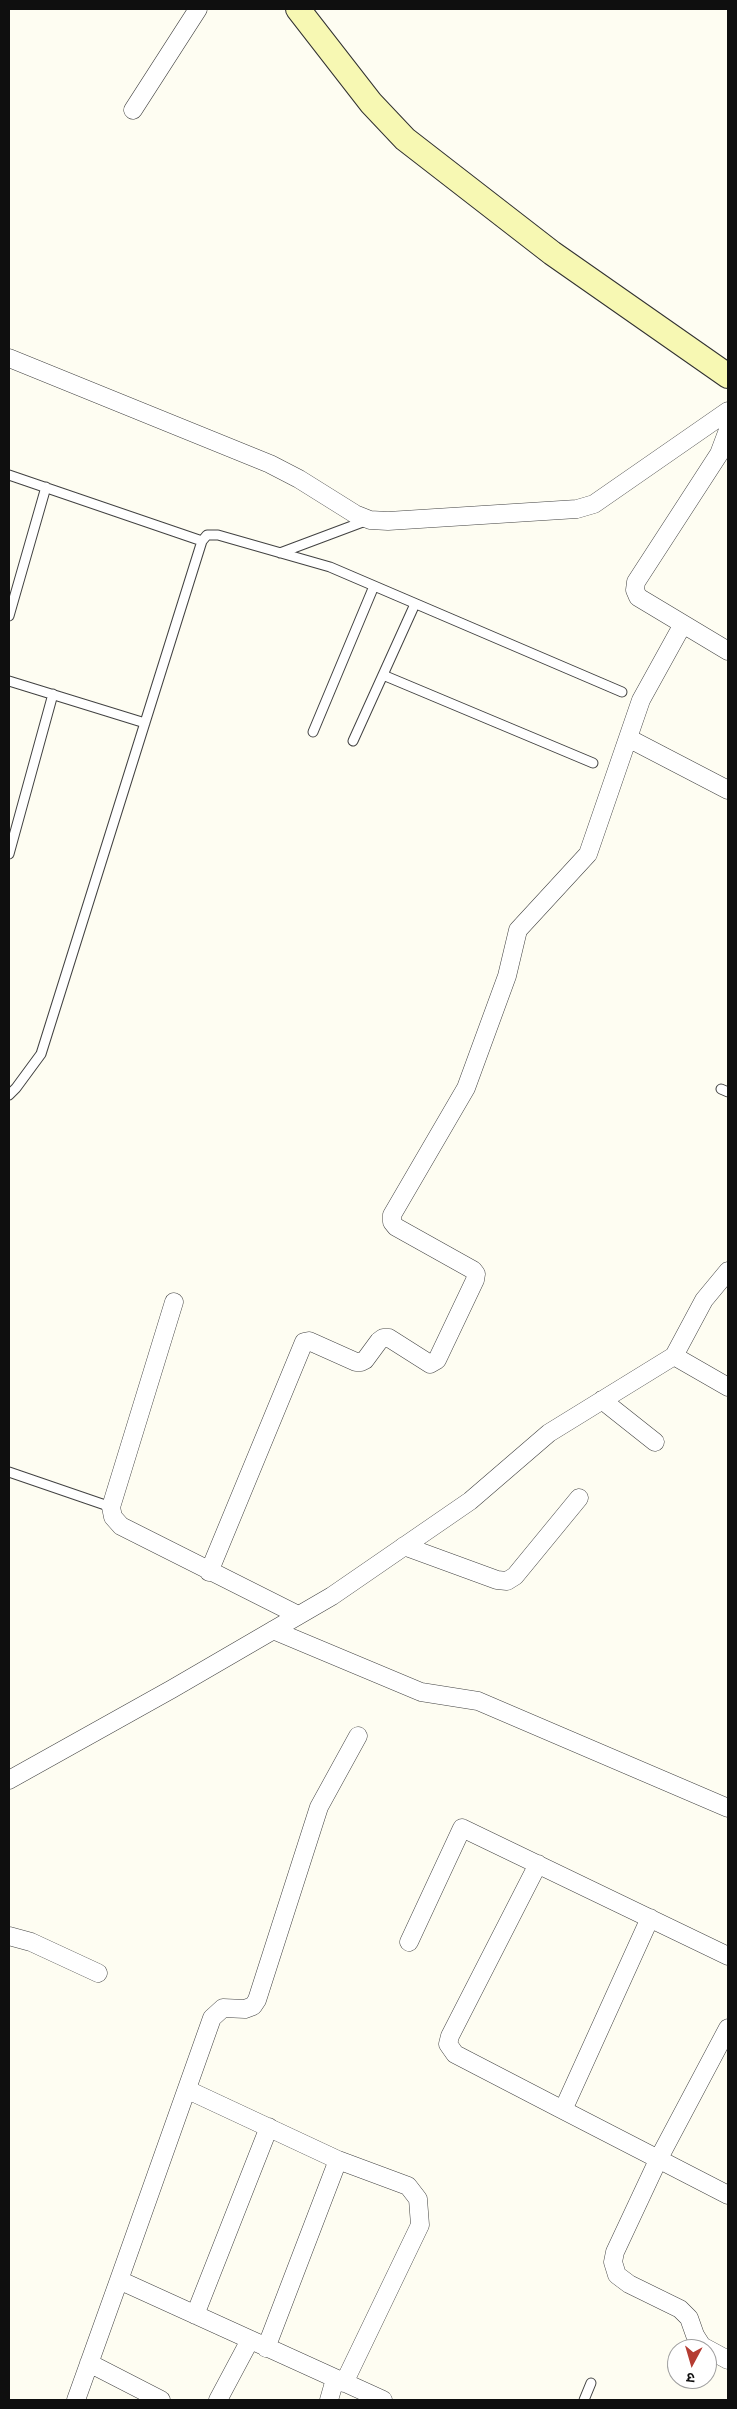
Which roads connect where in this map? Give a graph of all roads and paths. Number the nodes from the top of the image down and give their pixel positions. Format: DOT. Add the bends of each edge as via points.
graph roads {
  1 [pos="198,9"];
  2 [pos="298,9"];
  3 [pos="133,110"];
  4 [pos="9,358"];
  5 [pos="728,376"];
  6 [pos="728,411"];
  7 [pos="728,430"];
  8 [pos="9,475"];
  9 [pos="46,487"];
  10 [pos="370,520"];
  11 [pos="202,541"];
  12 [pos="280,553"];
  13 [pos="374,586"];
  14 [pos="415,604"];
  15 [pos="9,616"];
  16 [pos="683,624"];
  17 [pos="728,651"];
  18 [pos="383,675"];
  19 [pos="9,681"];
  20 [pos="622,692"];
  21 [pos="53,694"];
  22 [pos="145,723"];
  23 [pos="313,732"];
  24 [pos="628,738"];
  25 [pos="353,741"];
  26 [pos="593,763"];
  27 [pos="728,790"];
  28 [pos="9,854"];
  29 [pos="9,1095"];
  30 [pos="728,1271"];
  31 [pos="174,1302"];
  32 [pos="674,1356"];
  33 [pos="728,1387"];
  34 [pos="602,1400"];
  35 [pos="655,1442"];
  36 [pos="9,1472"];
  37 [pos="579,1498"];
  38 [pos="111,1506"];
  39 [pos="404,1546"];
  40 [pos="209,1572"];
  41 [pos="298,1615"];
  42 [pos="273,1630"];
  43 [pos="358,1736"];
  44 [pos="9,1780"];
  45 [pos="728,1808"];
  46 [pos="538,1864"];
  47 [pos="650,1918"];
  48 [pos="9,1936"];
  49 [pos="409,1942"];
  50 [pos="728,1956"];
  51 [pos="98,1974"];
  52 [pos="728,2028"];
  53 [pos="188,2090"];
  54 [pos="563,2110"];
  55 [pos="268,2127"];
  56 [pos="659,2158"];
  57 [pos="338,2160"];
  58 [pos="728,2195"];
  59 [pos="119,2280"];
  60 [pos="195,2315"];
  61 [pos="250,2340"];
  62 [pos="266,2348"];
  63 [pos="728,2360"];
  64 [pos="89,2363"];
  65 [pos="339,2381"];
  66 [pos="591,2383"];
  67 [pos="76,2400"];
  68 [pos="161,2400"];
  69 [pos="218,2400"];
  70 [pos="329,2400"];
  71 [pos="383,2400"];
  72 [pos="584,2400"];
  1 -- 3 [label="street"];
  2 -- 5 [label="street" via="371,103 405,139 552,253"];
  4 -- 10 [label="street" via="270,464"];
  6 -- 10 [label="street" via="594,504 577,509"];
  7 -- 16 [label="street" via="718,454 636,582 638,597"];
  8 -- 9 [label="lane"];
  9 -- 11 [label="lane"];
  9 -- 15 [label="lane"];
  10 -- 12 [label="lane"];
  11 -- 12 [label="lane" via="207,535 218,535"];
  11 -- 22 [label="lane"];
  12 -- 13 [label="lane" via="330,567"];
  13 -- 14 [label="lane"];
  13 -- 23 [label="lane"];
  14 -- 18 [label="lane"];
  14 -- 20 [label="lane"];
  16 -- 17 [label="street"];
  16 -- 24 [label="street" via="641,700"];
  18 -- 25 [label="lane"];
  18 -- 26 [label="lane"];
  19 -- 21 [label="lane"];
  21 -- 22 [label="lane"];
  21 -- 28 [label="lane"];
  22 -- 29 [label="lane" via="41,1054"];
  24 -- 27 [label="street"];
  24 -- 40 [label="street" via="588,854 518,930 507,976 466,1088 392,1215 396,1227 476,1274 437,1360 430,1364 388,1338 378,1341 361,1362 304,1342"];
  30 -- 32 [label="street" via="704,1300"];
  31 -- 38 [label="street"];
  32 -- 33 [label="street"];
  32 -- 34 [label="street"];
  34 -- 35 [label="street"];
  34 -- 39 [label="street" via="549,1433 470,1501"];
  36 -- 38 [label="lane"];
  37 -- 39 [label="street" via="515,1576 507,1581"];
  38 -- 40 [label="street" via="113,1517 121,1526"];
  39 -- 41 [label="street" via="332,1596"];
  40 -- 41 [label="street"];
  41 -- 42 [label="street"];
  42 -- 44 [label="street"];
  42 -- 45 [label="street" via="421,1692 478,1701"];
  43 -- 53 [label="street" via="319,1807 257,2000 245,2009 223,2008 216,2012"];
  46 -- 47 [label="street"];
  46 -- 49 [label="street" via="462,1828"];
  46 -- 54 [label="street" via="448,2044 455,2054"];
  47 -- 50 [label="street"];
  47 -- 54 [label="street"];
  48 -- 51 [label="street" via="31,1942"];
  52 -- 56 [label="street"];
  53 -- 55 [label="street"];
  53 -- 59 [label="street"];
  54 -- 56 [label="street"];
  55 -- 57 [label="street"];
  55 -- 60 [label="street"];
  56 -- 58 [label="street"];
  56 -- 63 [label="street" via="613,2262 618,2275 629,2284 680,2309 689,2318 702,2346"];
  57 -- 62 [label="street"];
  57 -- 65 [label="street" via="408,2186 418,2199 421,2213 420,2225"];
  59 -- 60 [label="street"];
  59 -- 64 [label="street"];
  60 -- 61 [label="street"];
  61 -- 62 [label="street"];
  61 -- 69 [label="street"];
  62 -- 65 [label="street"];
  64 -- 67 [label="street"];
  64 -- 68 [label="street"];
  65 -- 70 [label="street"];
  65 -- 71 [label="street"];
  66 -- 72 [label="lane"];
}
